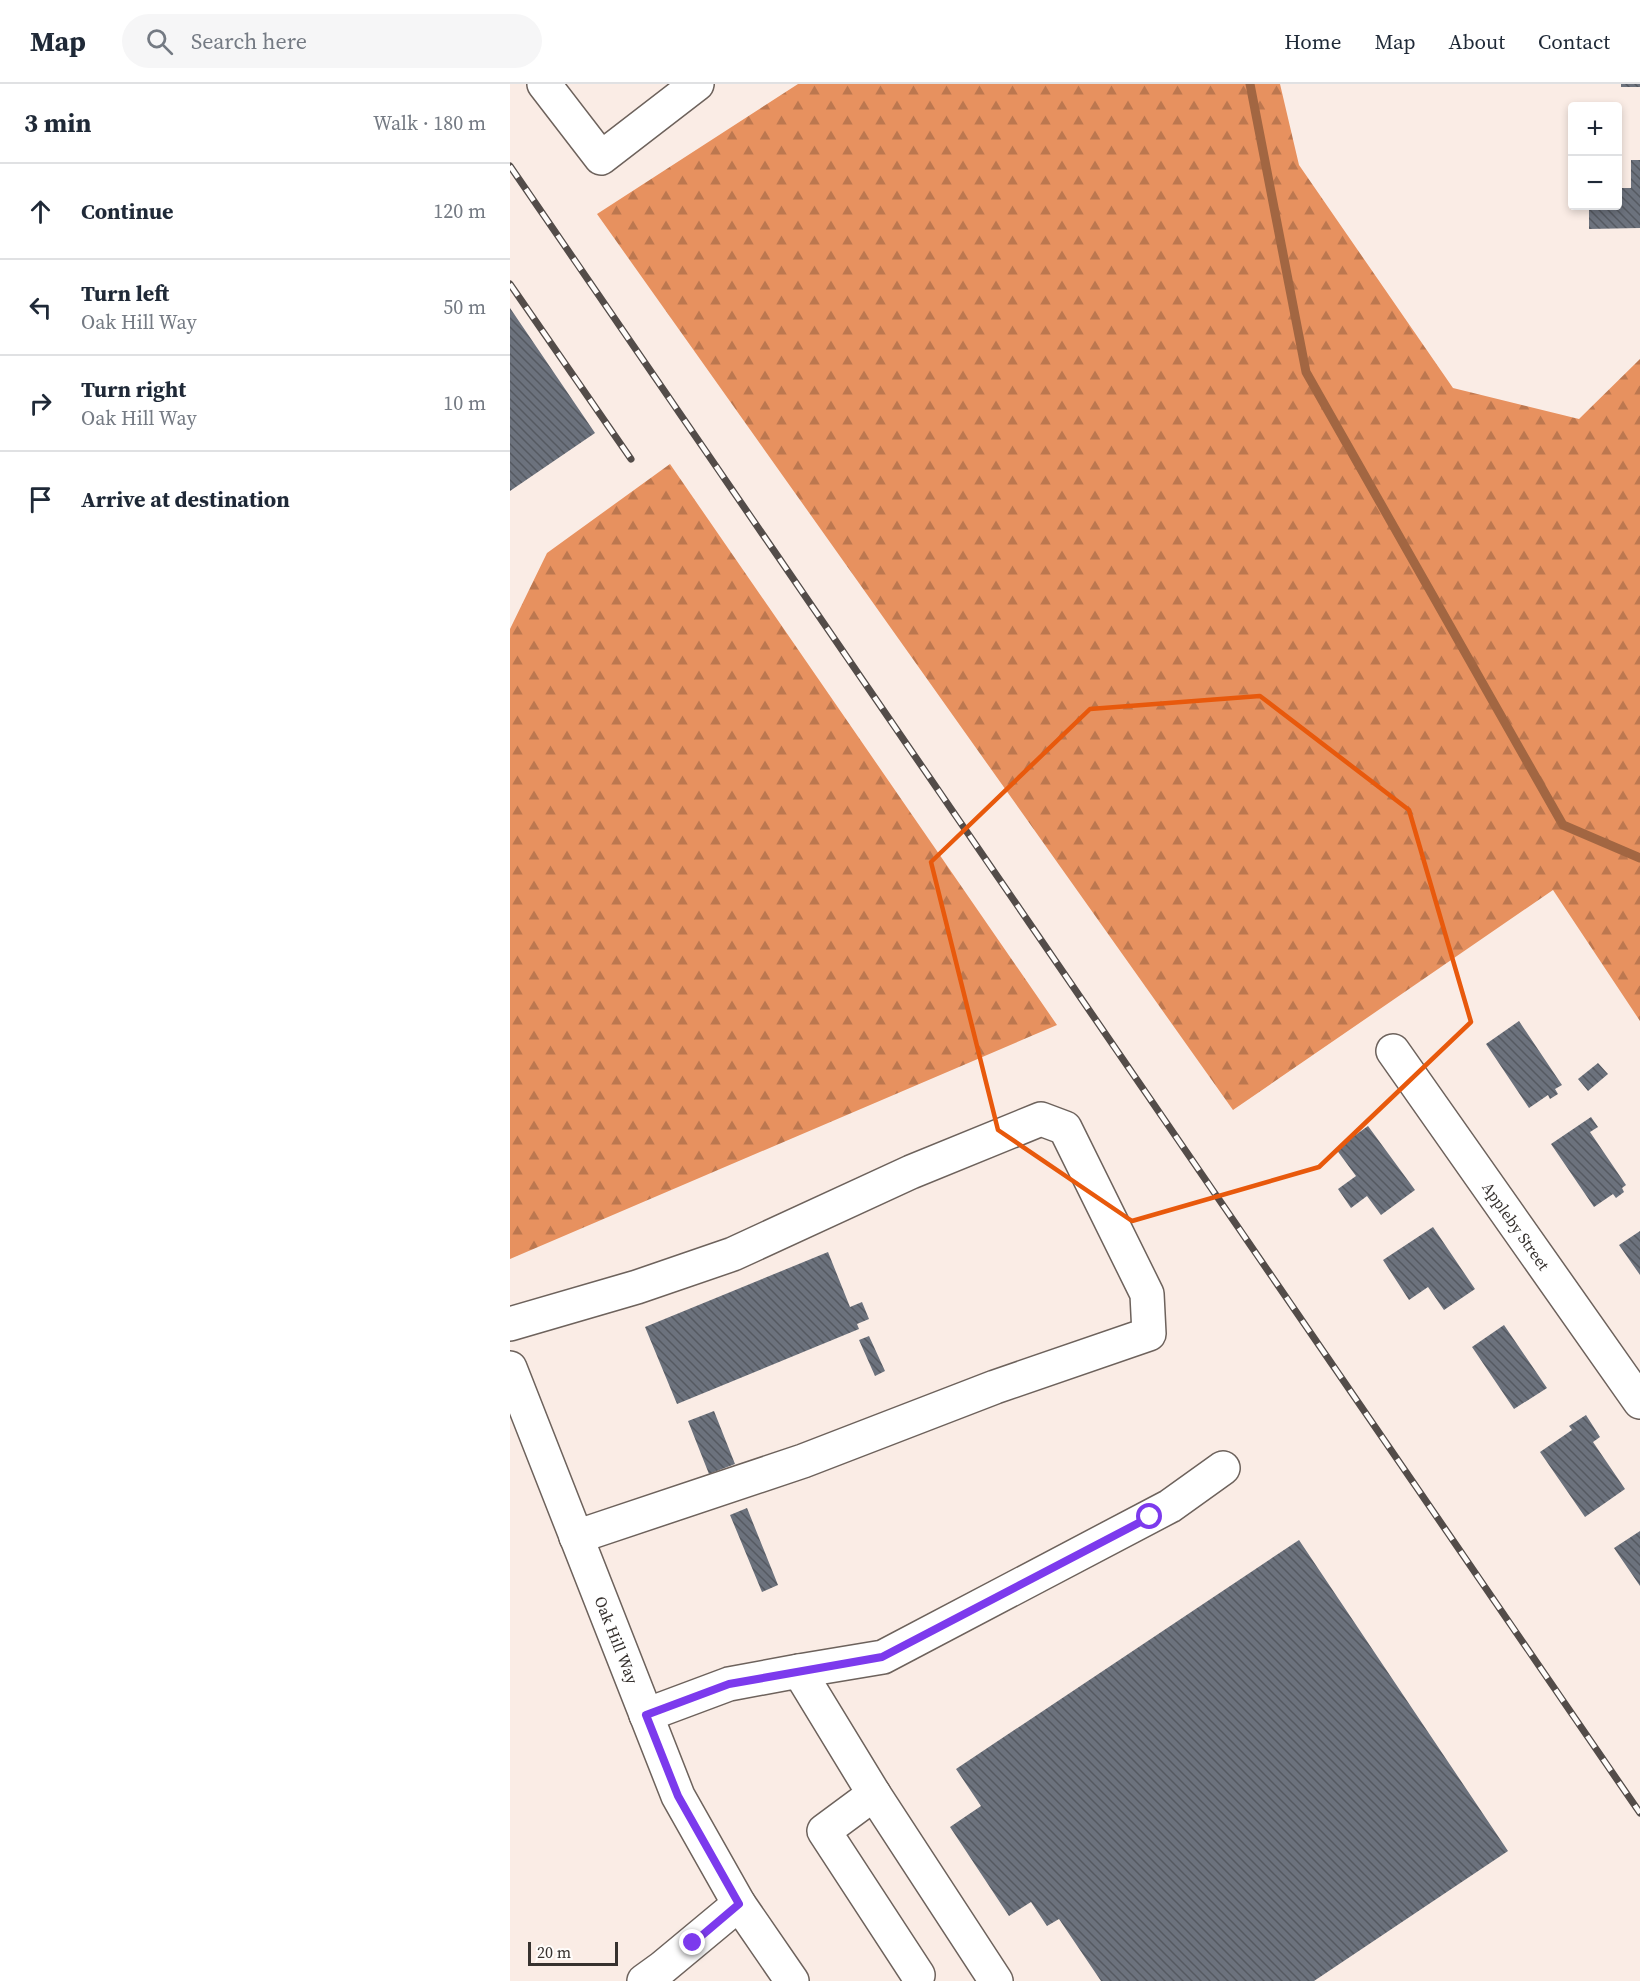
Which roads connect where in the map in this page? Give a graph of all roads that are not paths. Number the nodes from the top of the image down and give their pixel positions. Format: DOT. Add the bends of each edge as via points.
graph roads {
  1 [pos="697,84"];
  2 [pos="549,86"];
  3 [pos="1393,1051"];
  4 [pos="510,1324"];
  5 [pos="510,1368"];
  6 [pos="1640,1402"];
  7 [pos="1223,1468"];
  8 [pos="576,1537"];
  9 [pos="799,1671"];
  10 [pos="646,1715"];
  11 [pos="874,1794"];
  12 [pos="739,1904"];
  13 [pos="918,1975"];
  14 [pos="644,1981"];
  15 [pos="792,1981"];
  16 [pos="996,1981"];
  1 -- 2 [label="street" via="600,158"];
  3 -- 6 [label="street, Appleby Street"];
  4 -- 8 [label="street" via="638,1287 733,1254 911,1172 1041,1119 1065,1128 1147,1294 1149,1334 995,1387 803,1461"];
  5 -- 8 [label="street, Oak Hill Way"];
  7 -- 9 [label="street" via="1170,1506 882,1657"];
  8 -- 10 [label="street, Oak Hill Way"];
  9 -- 10 [label="street" via="729,1684"];
  9 -- 11 [label="street"];
  10 -- 12 [label="street, Oak Hill Way" via="678,1796"];
  11 -- 13 [label="street" via="824,1831"];
  11 -- 16 [label="street"];
  12 -- 14 [label="street"];
  12 -- 15 [label="street, Oak Hill Way"];
}
